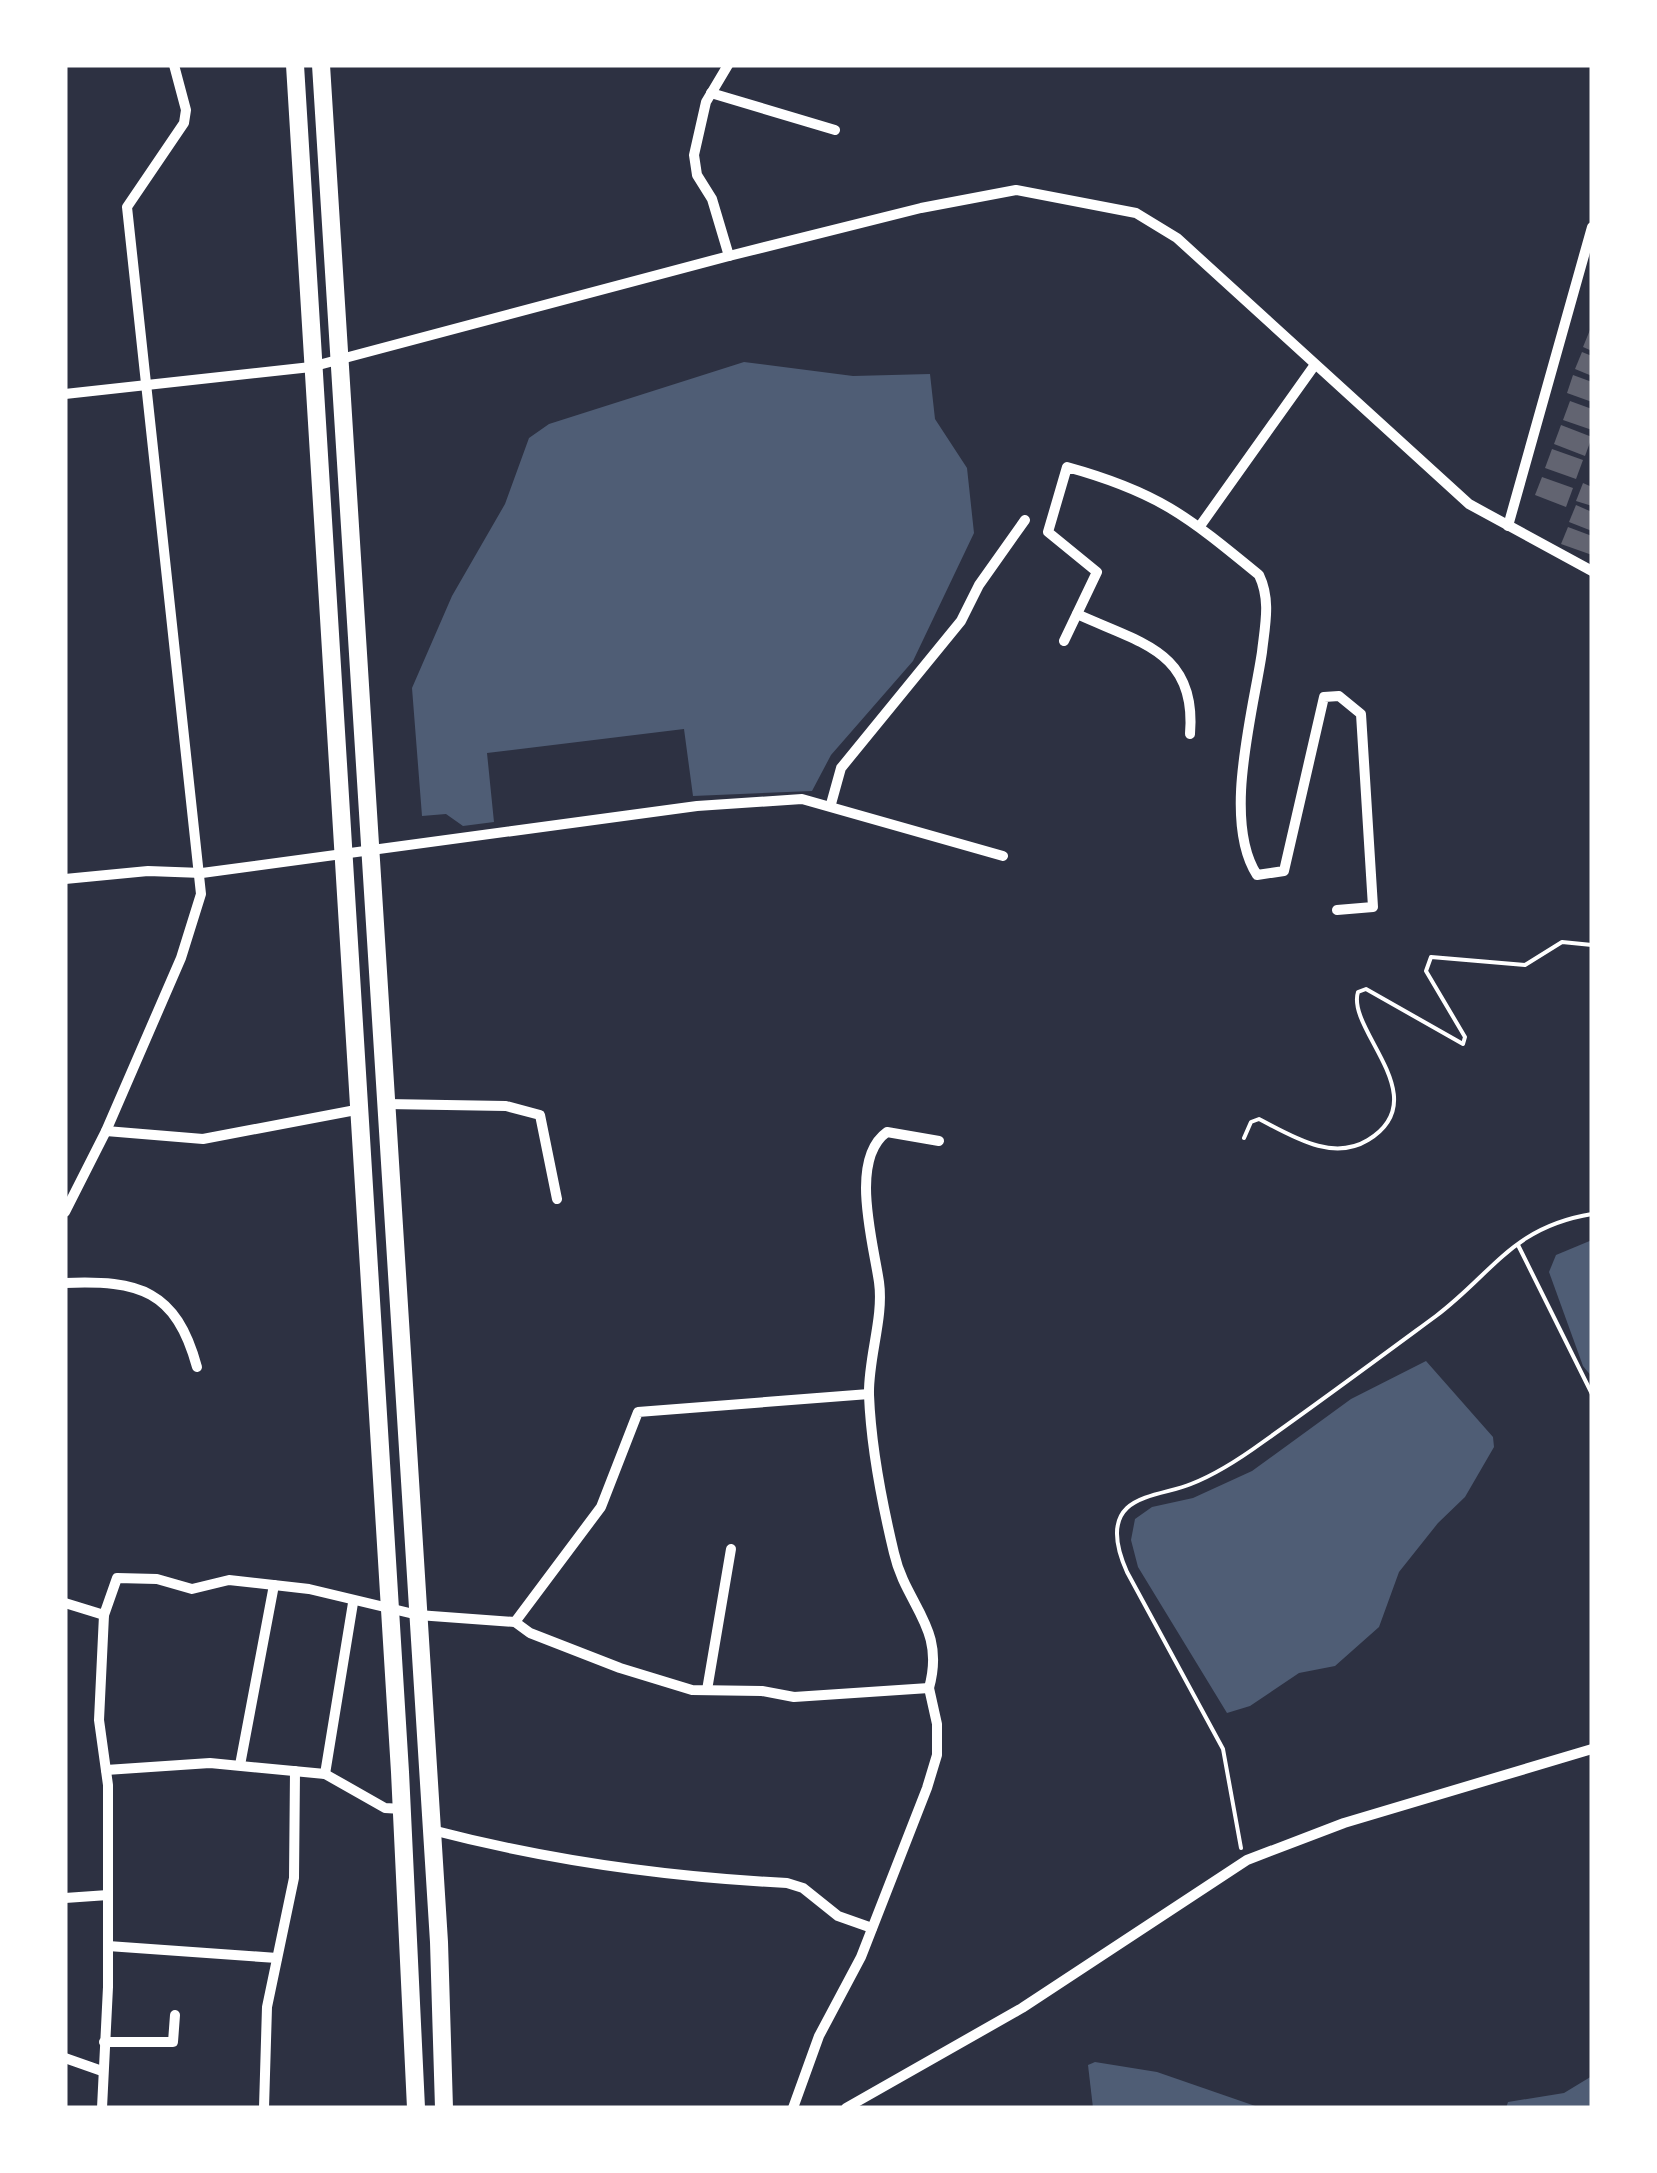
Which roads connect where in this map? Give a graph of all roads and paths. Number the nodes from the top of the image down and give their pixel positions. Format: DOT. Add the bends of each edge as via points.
graph roads {
  1 [pos="174,65"];
  2 [pos="295,65"];
  3 [pos="321,65"];
  4 [pos="728,65"];
  5 [pos="711,93"];
  6 [pos="836,130"];
  7 [pos="1592,227"];
  8 [pos="729,256"];
  9 [pos="338,360"];
  10 [pos="1314,366"];
  11 [pos="311,367"];
  12 [pos="144,385"];
  13 [pos="65,394"];
  14 [pos="1025,520"];
  15 [pos="1200,526"];
  16 [pos="1508,526"];
  17 [pos="1592,571"];
  18 [pos="1077,614"];
  19 [pos="1064,640"];
  20 [pos="1190,734"];
  21 [pos="832,804"];
  22 [pos="369,851"];
  23 [pos="344,854"];
  24 [pos="1003,856"];
  25 [pos="202,873"];
  26 [pos="65,879"];
  27 [pos="1337,910"];
  28 [pos="1592,946"];
  29 [pos="386,1104"];
  30 [pos="361,1109"];
  31 [pos="106,1132"];
  32 [pos="1244,1138"];
  33 [pos="939,1141"];
  34 [pos="557,1199"];
  35 [pos="65,1212"];
  36 [pos="1592,1214"];
  37 [pos="1518,1245"];
  38 [pos="65,1283"];
  39 [pos="197,1367"];
  40 [pos="869,1394"];
  41 [pos="1592,1394"];
  42 [pos="731,1550"];
  43 [pos="274,1585"];
  44 [pos="65,1603"];
  45 [pos="354,1604"];
  46 [pos="387,1610"];
  47 [pos="104,1615"];
  48 [pos="418,1615"];
  49 [pos="516,1622"];
  50 [pos="930,1688"];
  51 [pos="707,1690"];
  52 [pos="1592,1748"];
  53 [pos="240,1765"];
  54 [pos="106,1770"];
  55 [pos="295,1771"];
  56 [pos="325,1774"];
  57 [pos="402,1809"];
  58 [pos="432,1830"];
  59 [pos="1243,1862"];
  60 [pos="108,1895"];
  61 [pos="65,1898"];
  62 [pos="872,1928"];
  63 [pos="108,1946"];
  64 [pos="277,1958"];
  65 [pos="175,2014"];
  66 [pos="104,2042"];
  67 [pos="65,2058"];
  68 [pos="102,2071"];
  69 [pos="102,2108"];
  70 [pos="264,2108"];
  71 [pos="416,2108"];
  72 [pos="444,2108"];
  73 [pos="793,2108"];
  74 [pos="846,2108"];
  1 -- 12 [label="street" via="184,123 126,207"];
  2 -- 11 [label="main road"];
  3 -- 9 [label="main road"];
  4 -- 5 [label="street"];
  5 -- 6 [label="street"];
  5 -- 8 [label="street" via="698,128 696,165"];
  7 -- 16 [label="street"];
  8 -- 9 [label="street"];
  8 -- 10 [label="street" via="978,197 1016,190 1051,195 1136,213 1177,238"];
  9 -- 11 [label="street"];
  9 -- 22 [label="main road"];
  10 -- 15 [label="street"];
  10 -- 16 [label="street" via="1470,504"];
  11 -- 12 [label="street"];
  11 -- 23 [label="main road"];
  12 -- 13 [label="street"];
  12 -- 25 [label="street"];
  14 -- 21 [label="street" via="961,621 842,768"];
  15 -- 18 [label="street" via="1130,484 1066,467 1048,532 1097,572"];
  15 -- 27 [label="street" via="1259,575 1267,592 1242,784 1241,836 1257,875 1284,871 1324,696 1339,696 1361,714 1373,908"];
  16 -- 17 [label="street"];
  18 -- 19 [label="street"];
  18 -- 20 [label="street" via="1167,655 1190,692"];
  21 -- 22 [label="street" via="802,799 697,806"];
  21 -- 24 [label="street"];
  22 -- 23 [label="street"];
  22 -- 29 [label="main road"];
  23 -- 25 [label="street"];
  23 -- 30 [label="main road"];
  25 -- 26 [label="street"];
  25 -- 31 [label="street" via="187,942"];
  28 -- 32 [label="path" via="1562,942 1526,966 1430,958 1426,972 1464,1044 1366,989 1358,992 1360,1015 1394,1081 1394,1097 1375,1136 1335,1149 1259,1119"];
  29 -- 34 [label="street" via="506,1106 540,1115"];
  29 -- 48 [label="main road"];
  30 -- 31 [label="street" via="203,1139"];
  30 -- 46 [label="main road"];
  31 -- 35 [label="street"];
  33 -- 40 [label="street" via="887,1132 866,1157 879,1283"];
  36 -- 37 [label="path" via="1541,1229"];
  37 -- 41 [label="path"];
  37 -- 59 [label="path" via="1437,1315 1263,1442 1218,1472 1138,1502 1119,1521 1123,1563 1223,1749"];
  38 -- 39 [label="street" via="109,1281 159,1297 190,1341"];
  40 -- 49 [label="street" via="638,1412 601,1507"];
  40 -- 50 [label="street" via="895,1559 935,1645"];
  42 -- 51 [label="street"];
  43 -- 45 [label="street"];
  43 -- 47 [label="street" via="229,1580 192,1589 117,1578"];
  43 -- 53 [label="street"];
  44 -- 47 [label="street"];
  45 -- 46 [label="street"];
  45 -- 56 [label="street"];
  46 -- 48 [label="street"];
  46 -- 57 [label="main road"];
  47 -- 54 [label="street" via="99,1720"];
  48 -- 49 [label="street"];
  48 -- 58 [label="main road"];
  49 -- 51 [label="street" via="670,1686"];
  50 -- 51 [label="street" via="794,1697"];
  50 -- 62 [label="street" via="937,1754"];
  52 -- 59 [label="street" via="1344,1823"];
  53 -- 54 [label="street"];
  53 -- 55 [label="street"];
  54 -- 60 [label="street"];
  55 -- 56 [label="street"];
  55 -- 64 [label="street" via="294,1878"];
  56 -- 57 [label="street" via="385,1808"];
  57 -- 71 [label="main road"];
  58 -- 62 [label="street" via="500,1848 787,1884"];
  58 -- 72 [label="main road"];
  59 -- 74 [label="street" via="1022,2008"];
  60 -- 61 [label="street"];
  60 -- 63 [label="street"];
  62 -- 73 [label="street" via="819,2036"];
  63 -- 64 [label="street"];
  63 -- 66 [label="street"];
  64 -- 70 [label="street" via="267,2008"];
  65 -- 66 [label="street" via="172,2042"];
  66 -- 68 [label="street"];
  67 -- 68 [label="street"];
  68 -- 69 [label="street"];
}
